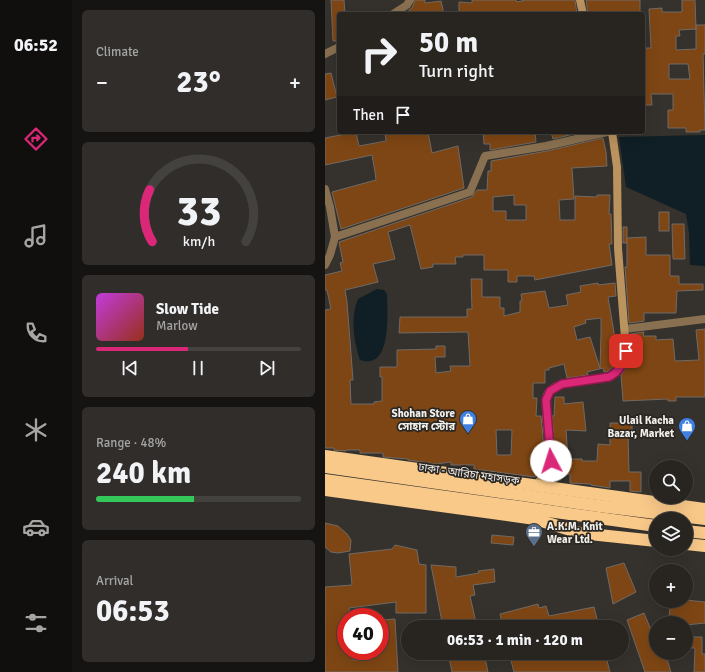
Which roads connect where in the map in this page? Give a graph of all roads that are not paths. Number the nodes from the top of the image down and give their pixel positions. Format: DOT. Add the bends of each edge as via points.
graph roads {
  1 [pos="409,0"];
  2 [pos="580,0"];
  3 [pos="396,12"];
  4 [pos="583,12"];
  5 [pos="337,48"];
  6 [pos="325,54"];
  7 [pos="598,134"];
  8 [pos="612,134"];
  9 [pos="325,188"];
  10 [pos="335,237"];
  11 [pos="325,265"];
  12 [pos="705,319"];
  13 [pos="625,329"];
  14 [pos="325,456"];
  15 [pos="325,467"];
  16 [pos="325,480"];
  17 [pos="535,486"];
  18 [pos="325,490"];
  19 [pos="705,508"];
  20 [pos="705,518"];
  21 [pos="649,525"];
  22 [pos="693,532"];
  23 [pos="705,533"];
  24 [pos="649,540"];
  25 [pos="693,545"];
  26 [pos="705,546"];
  1 -- 3 [label="street" via="407,5"];
  2 -- 4 [label="street"];
  5 -- 6 [label="street"];
  7 -- 10 [label="street" via="485,156 470,192"];
  8 -- 13 [label="street" via="617,167 618,248"];
  9 -- 10 [label="street"];
  10 -- 11 [label="street"];
  12 -- 13 [label="street"];
  13 -- 17 [label="street" via="624,363 614,374 609,377 562,384 553,388 547,396 551,461 548,471"];
  14 -- 17 [label="highway"];
  15 -- 20 [label="highway, ঢাকা - আরিচা মহাসড়ক" via="599,506"];
  16 -- 21 [label="highway"];
  17 -- 19 [label="highway"];
  18 -- 24 [label="highway" via="535,519 580,534"];
  22 -- 23 [label="highway"];
  25 -- 26 [label="highway"];
}
